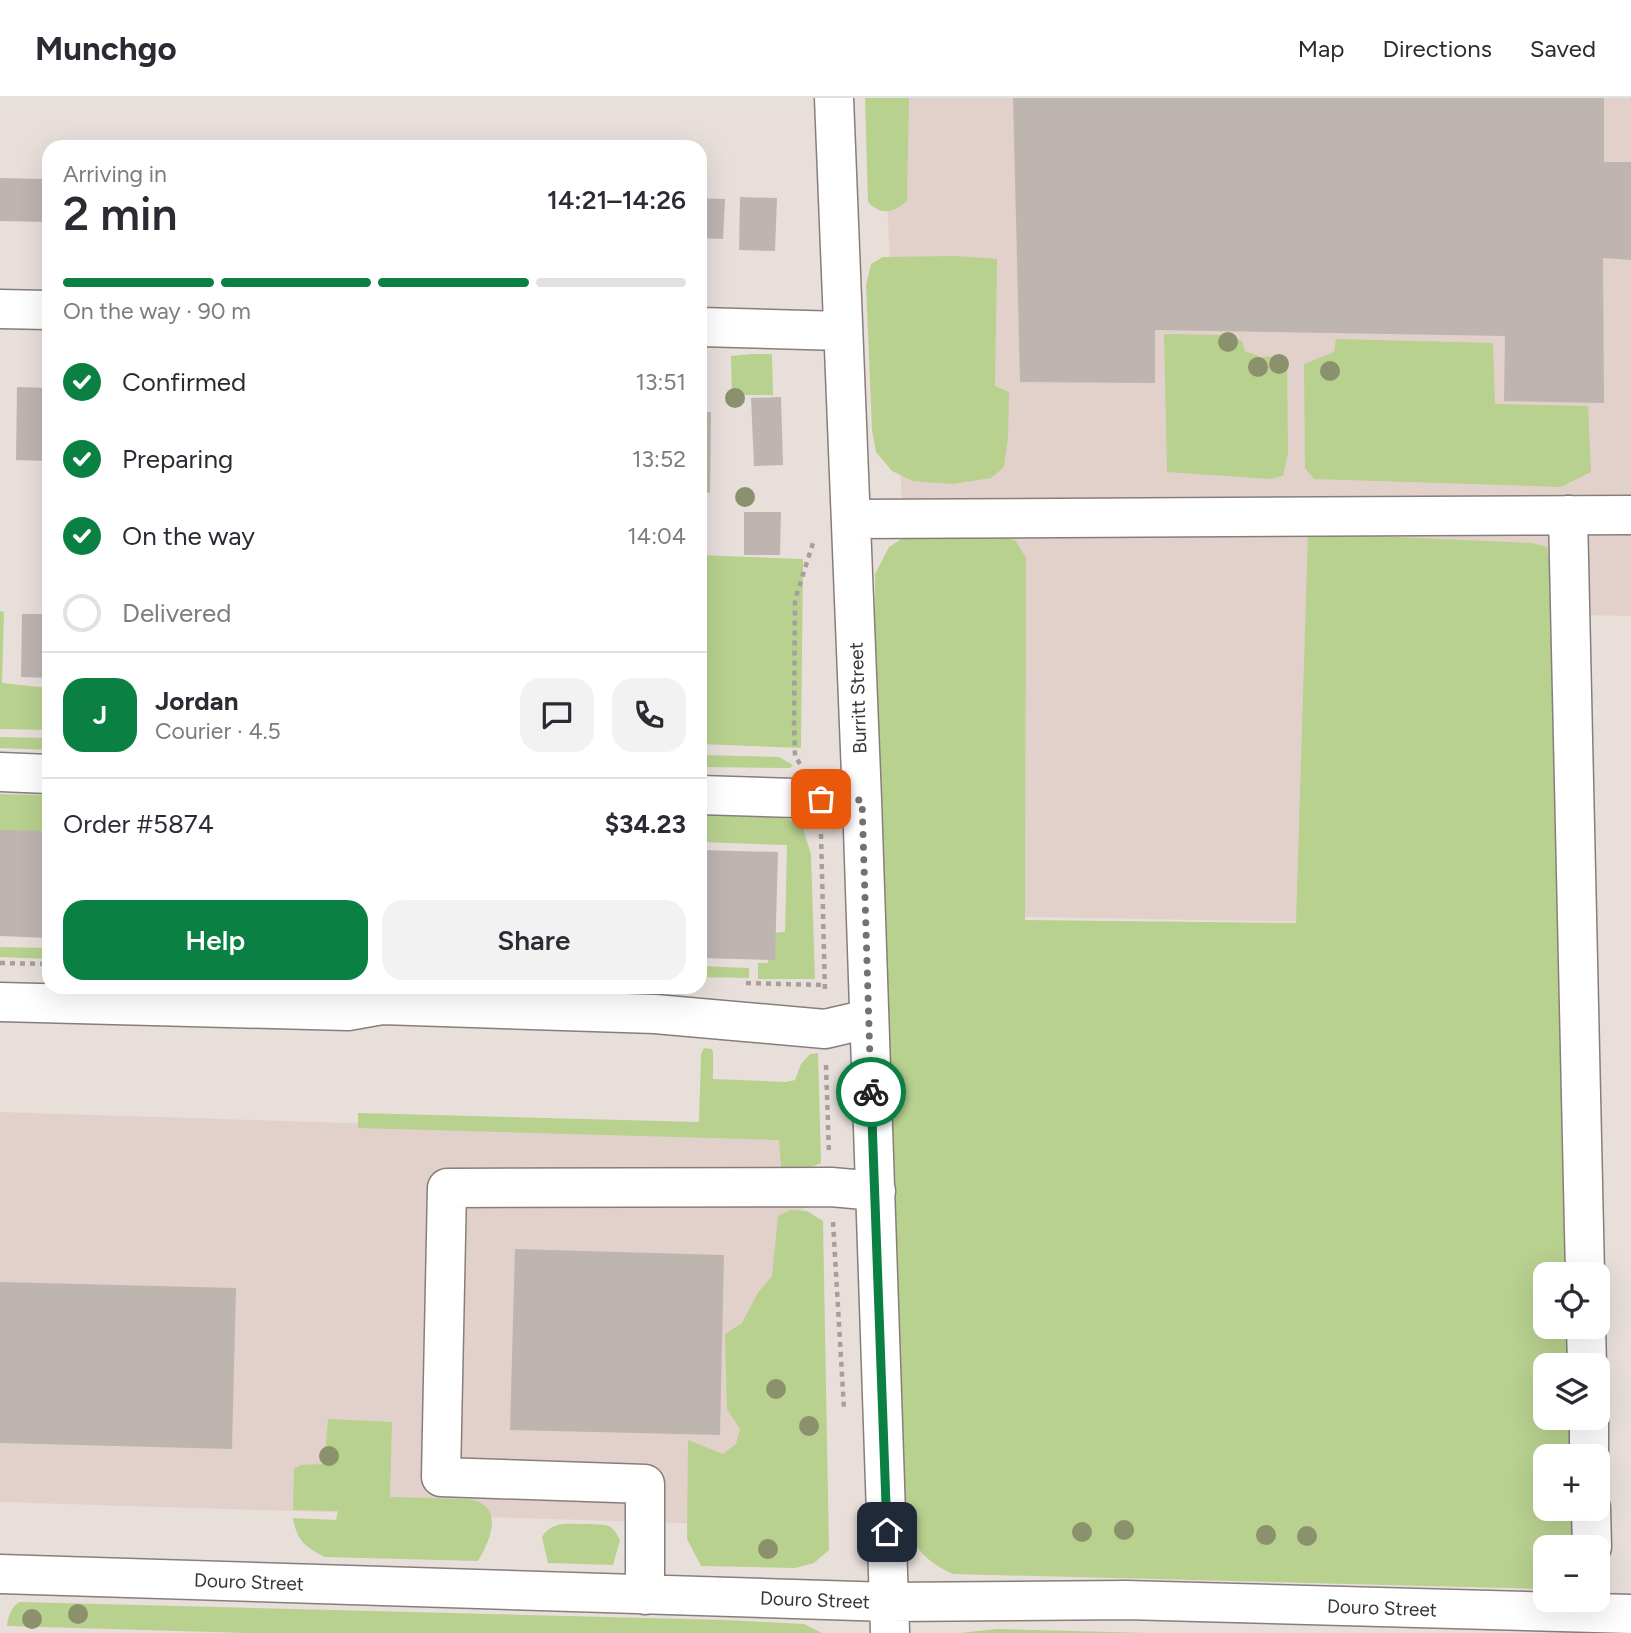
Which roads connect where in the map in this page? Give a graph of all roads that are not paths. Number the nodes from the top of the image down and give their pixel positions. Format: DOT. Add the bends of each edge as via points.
graph roads {
  1 [pos="834,98"];
  2 [pos="0,309"];
  3 [pos="42,310"];
  4 [pos="707,327"];
  5 [pos="842,331"];
  6 [pos="1567,515"];
  7 [pos="1631,515"];
  8 [pos="850,519"];
  9 [pos="0,772"];
  10 [pos="42,774"];
  11 [pos="707,795"];
  12 [pos="862,800"];
  13 [pos="0,1002"];
  14 [pos="868,1019"];
  15 [pos="876,1191"];
  16 [pos="1585,1262"];
  17 [pos="0,1574"];
  18 [pos="645,1595"];
  19 [pos="1533,1606"];
  20 [pos="1610,1610"];
  21 [pos="1631,1614"];
  22 [pos="890,1618"];
  1 -- 5 [label="street, Burritt Street"];
  2 -- 3 [label="street"];
  4 -- 5 [label="street"];
  5 -- 8 [label="street, Burritt Street"];
  6 -- 7 [label="street"];
  6 -- 8 [label="street"];
  6 -- 16 [label="street"];
  8 -- 12 [label="street, Burritt Street"];
  9 -- 10 [label="street"];
  11 -- 12 [label="street"];
  12 -- 14 [label="street, Burritt Street"];
  13 -- 14 [label="street" via="348,1012 382,1005 655,1014 825,1029"];
  14 -- 15 [label="street, Burritt Street"];
  15 -- 18 [label="street" via="831,1187 447,1188 441,1477 645,1484"];
  15 -- 22 [label="street, Burritt Street"];
  17 -- 18 [label="street, Douro Street"];
  18 -- 22 [label="street, Douro Street"];
  19 -- 22 [label="street, Douro Street" via="1125,1600"];
  20 -- 21 [label="street, Douro Street"];
}
